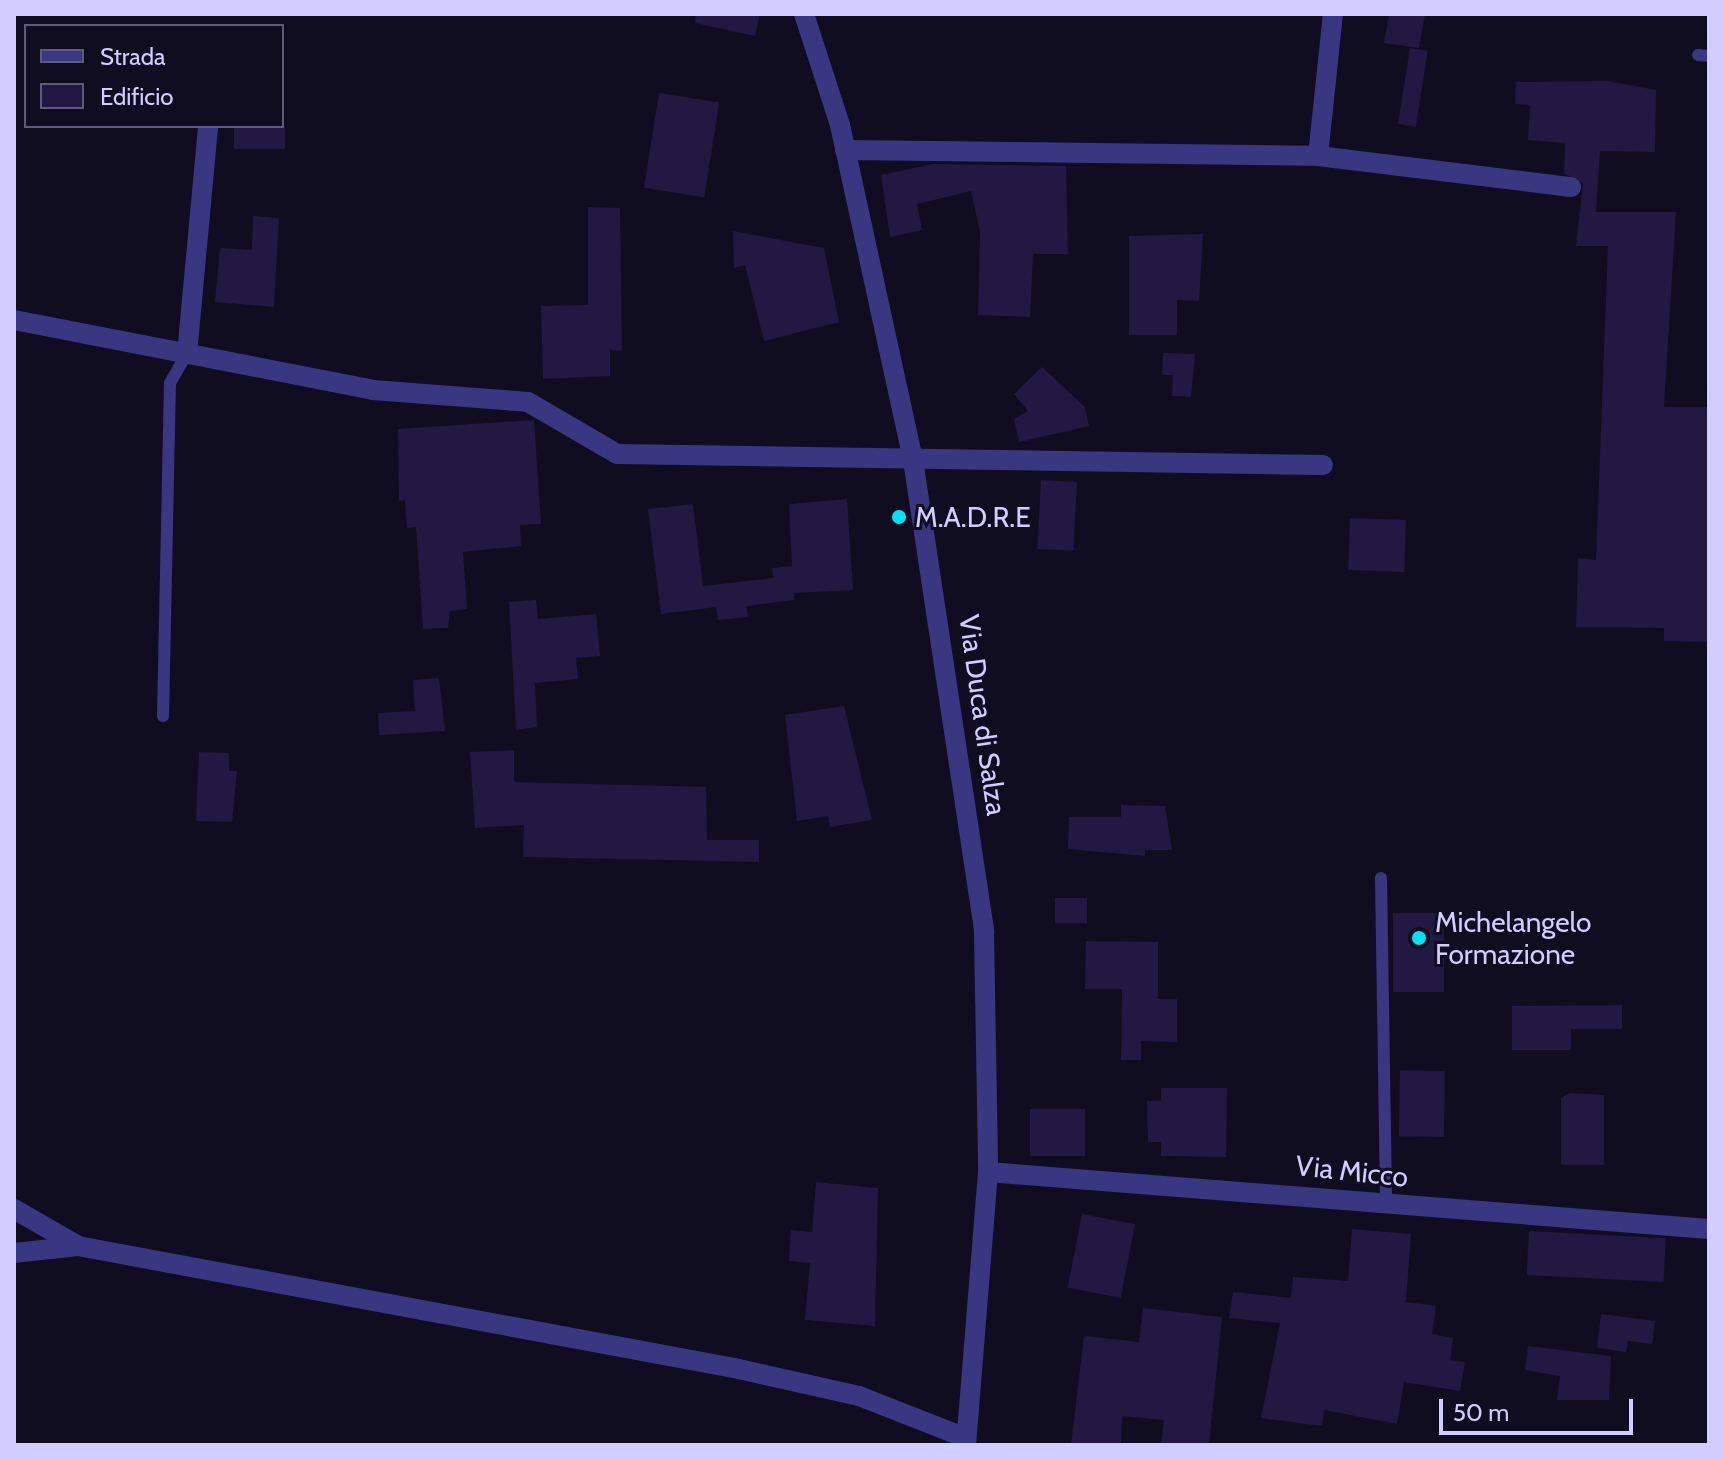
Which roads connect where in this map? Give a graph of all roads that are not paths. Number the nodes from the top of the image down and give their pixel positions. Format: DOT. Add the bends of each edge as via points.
graph roads {
  1 [pos="804,14"];
  2 [pos="1333,14"];
  3 [pos="208,128"];
  4 [pos="845,150"];
  5 [pos="1318,156"];
  6 [pos="1571,187"];
  7 [pos="14,320"];
  8 [pos="187,354"];
  9 [pos="913,460"];
  10 [pos="1323,465"];
  11 [pos="163,716"];
  12 [pos="1381,878"];
  13 [pos="988,1172"];
  14 [pos="1386,1202"];
  15 [pos="14,1209"];
  16 [pos="1709,1229"];
  17 [pos="78,1246"];
  18 [pos="14,1253"];
  19 [pos="966,1442"];
  1 -- 4 [label="street, Via Duca di Salza"];
  2 -- 5 [label="street"];
  3 -- 8 [label="street"];
  4 -- 5 [label="street"];
  4 -- 9 [label="street, Via Duca di Salza"];
  5 -- 6 [label="street"];
  7 -- 8 [label="street"];
  8 -- 9 [label="street" via="373,390 528,402 617,454"];
  8 -- 11 [label="lane" via="170,383"];
  9 -- 10 [label="street"];
  9 -- 13 [label="street, Via Duca di Salza" via="984,932"];
  12 -- 14 [label="lane"];
  13 -- 14 [label="street, Via Micco"];
  13 -- 19 [label="street, Via Duca di Salza"];
  14 -- 16 [label="street, Via Micco"];
  15 -- 17 [label="street"];
  17 -- 18 [label="street"];
  17 -- 19 [label="street" via="739,1369 859,1396"];
}
